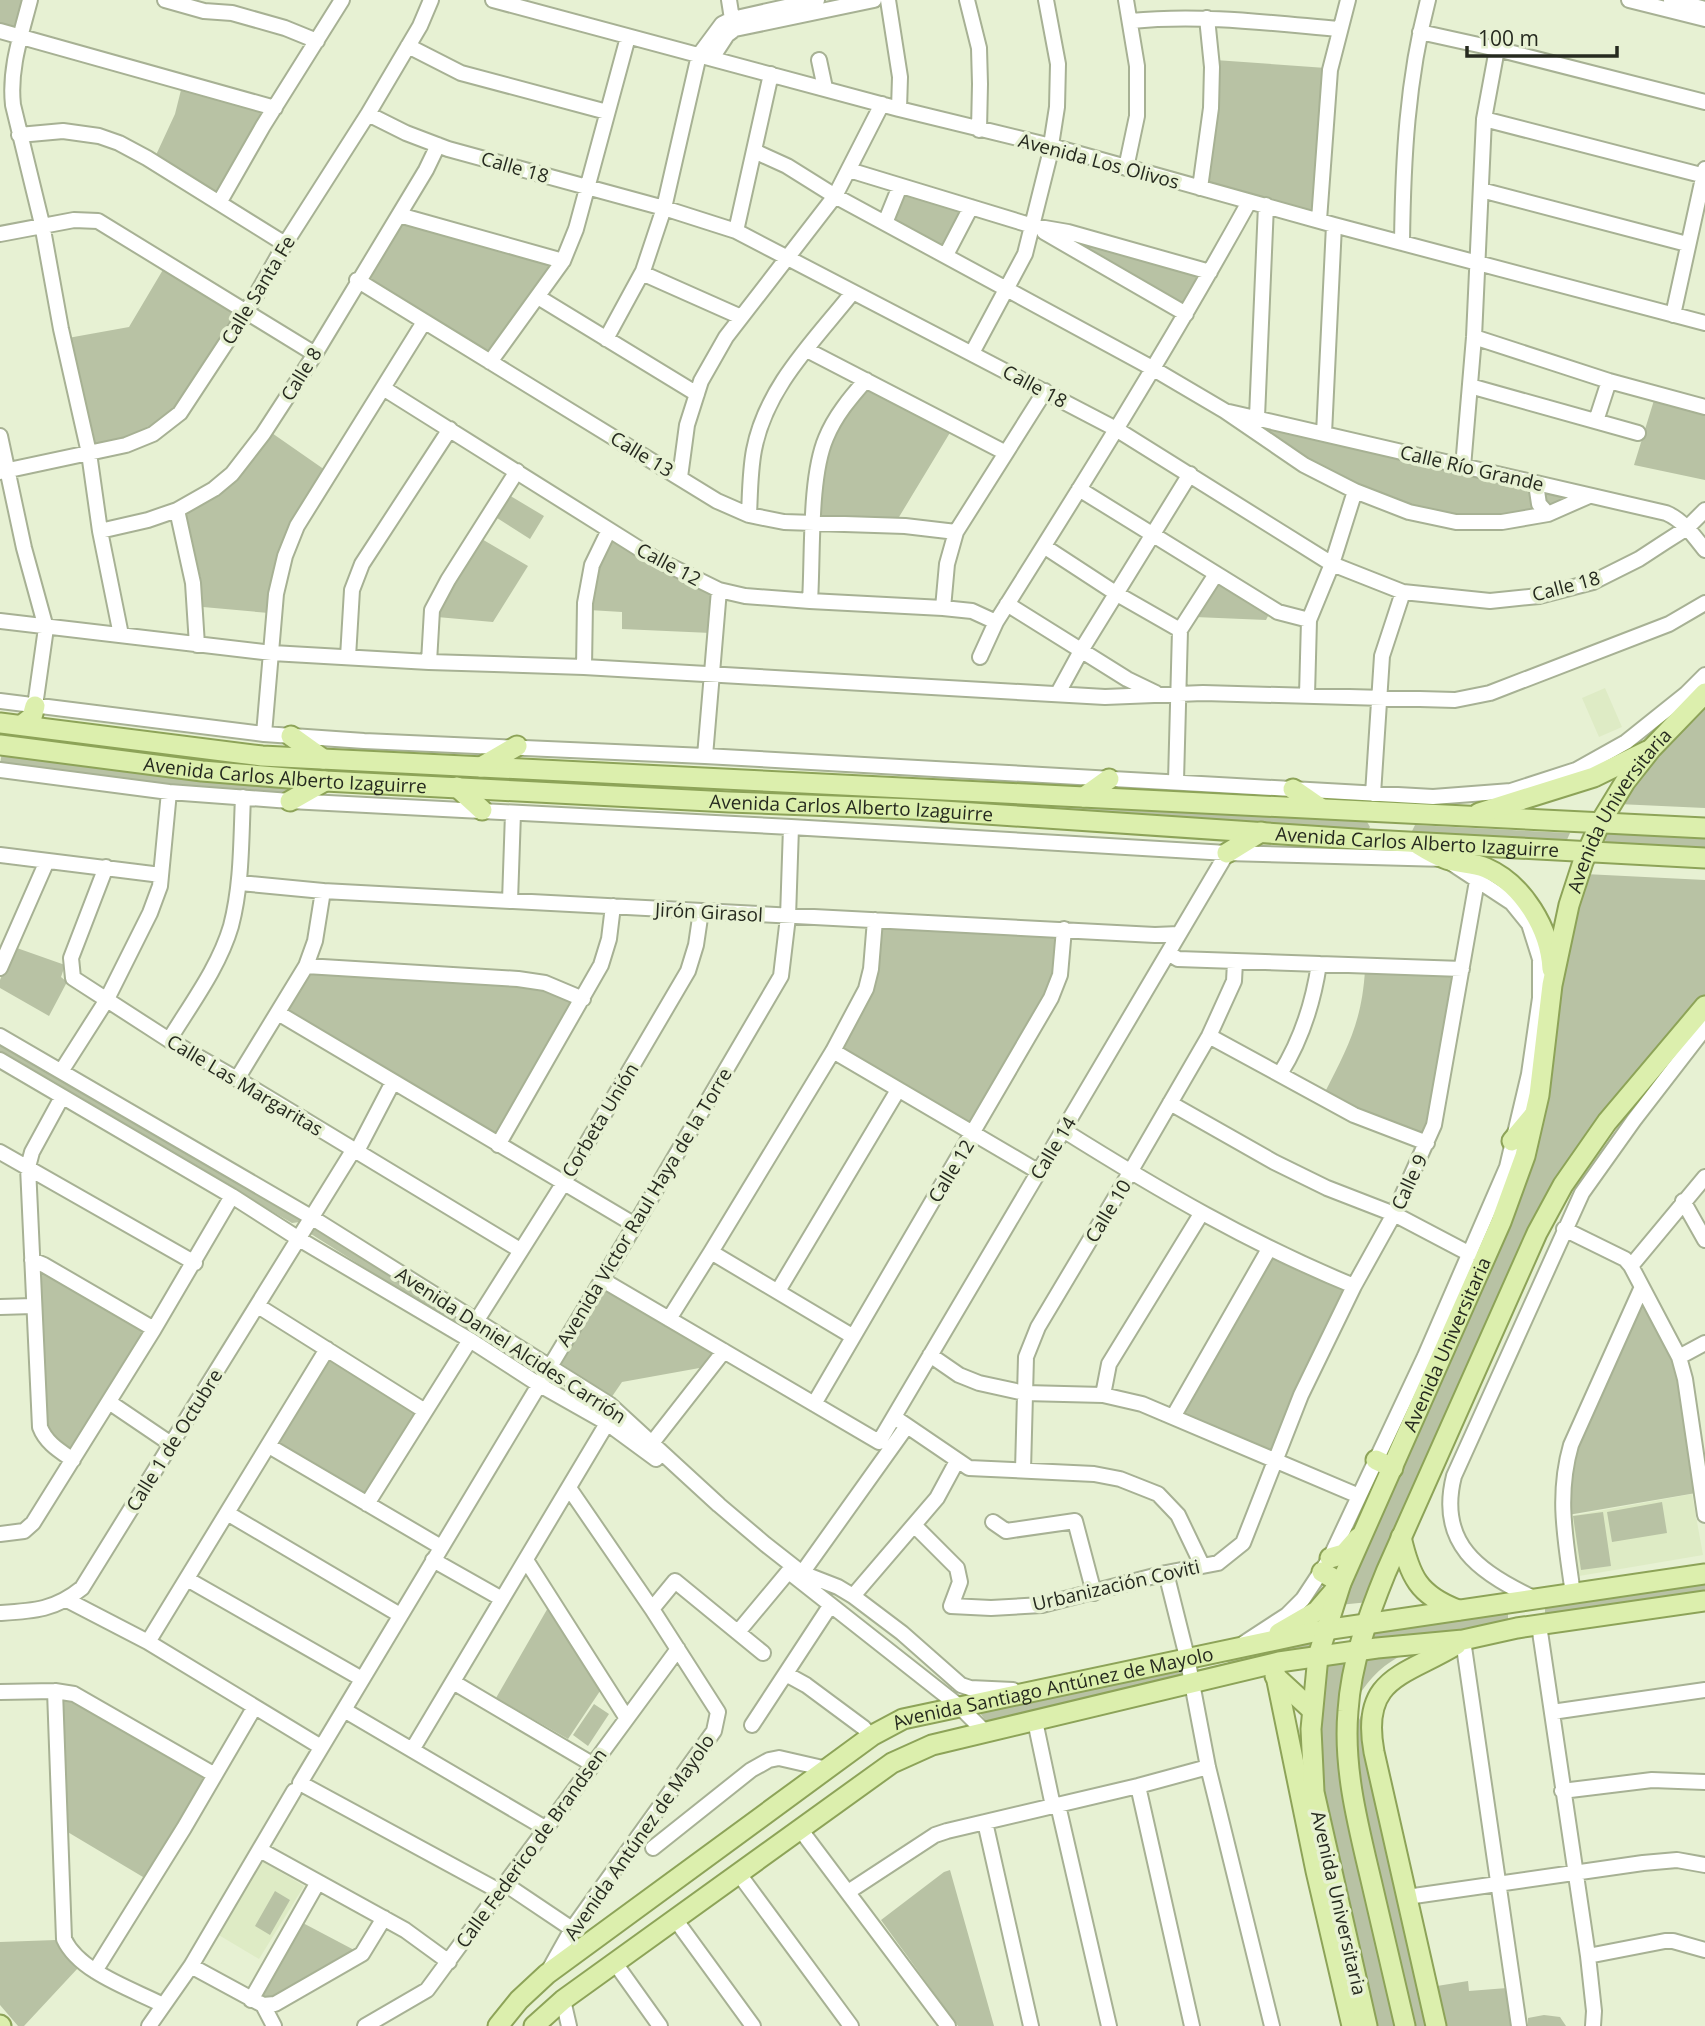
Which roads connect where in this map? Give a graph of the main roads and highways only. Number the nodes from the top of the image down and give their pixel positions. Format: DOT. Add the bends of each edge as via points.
graph roads {
  1 [pos="1696,696"];
  2 [pos="35,705"];
  3 [pos="0,723"];
  4 [pos="22,725"];
  5 [pos="291,736"];
  6 [pos="0,745"];
  7 [pos="517,746"];
  8 [pos="204,748"];
  9 [pos="1651,749"];
  10 [pos="324,760"];
  11 [pos="361,762"];
  12 [pos="480,767"];
  13 [pos="202,771"];
  14 [pos="1109,779"];
  15 [pos="325,781"];
  16 [pos="357,783"];
  17 [pos="457,787"];
  18 [pos="914,788"];
  19 [pos="1293,789"];
  20 [pos="1084,797"];
  21 [pos="290,801"];
  22 [pos="1372,803"];
  23 [pos="1320,808"];
  24 [pos="913,809"];
  25 [pos="482,810"];
  26 [pos="1410,814"];
  27 [pos="1463,817"];
  28 [pos="1600,822"];
  29 [pos="1705,828"];
  30 [pos="1261,832"];
  31 [pos="1370,840"];
  32 [pos="1412,843"];
  33 [pos="1476,846"];
  34 [pos="1588,851"];
  35 [pos="1227,853"];
  36 [pos="1705,858"];
  37 [pos="1445,859"];
  38 [pos="1546,991"];
  39 [pos="1705,1006"];
  40 [pos="1536,1112"];
  41 [pos="1512,1141"];
  42 [pos="1367,1526"];
  43 [pos="1401,1537"];
  44 [pos="1705,1574"];
  45 [pos="1341,1583"];
  46 [pos="1536,1599"];
  47 [pos="1705,1601"];
  48 [pos="1514,1602"];
  49 [pos="1459,1611"];
  50 [pos="1367,1623"];
  51 [pos="1539,1625"];
  52 [pos="1517,1628"];
  53 [pos="1325,1630"];
  54 [pos="1456,1641"];
  55 [pos="1262,1642"];
  56 [pos="1359,1651"];
  57 [pos="1212,1652"];
  58 [pos="1318,1656"];
  59 [pos="1251,1669"];
  60 [pos="1217,1676"];
  61 [pos="1276,1676"];
  62 [pos="1312,1710"];
  63 [pos="1348,1734"];
  64 [pos="1325,1880"];
  65 [pos="1349,1980"];
  66 [pos="498,2026"];
  67 [pos="534,2026"];
  68 [pos="1352,2026"];
  69 [pos="1367,2026"];
  70 [pos="1405,2026"];
  71 [pos="1436,2026"];
  1 -- 9 [label="main road, Avenida Universitaria"];
  2 -- 4 [label="main road" via="32,717"];
  3 -- 4 [label="main road, Avenida Carlos Alberto Izaguirre"];
  4 -- 8 [label="main road, Avenida Carlos Alberto Izaguirre"];
  5 -- 10 [label="main road"];
  6 -- 13 [label="main road, Avenida Carlos Alberto Izaguirre"];
  7 -- 12 [label="main road"];
  8 -- 10 [label="main road, Avenida Carlos Alberto Izaguirre"];
  8 -- 13 [label="main road" via="209,761"];
  9 -- 27 [label="main road" via="1594,777 1540,787"];
  9 -- 28 [label="main road, Avenida Universitaria"];
  10 -- 11 [label="main road, Avenida Carlos Alberto Izaguirre"];
  11 -- 12 [label="main road, Avenida Carlos Alberto Izaguirre"];
  11 -- 16 [label="main road" via="354,772"];
  12 -- 18 [label="main road, Avenida Carlos Alberto Izaguirre"];
  13 -- 15 [label="main road, Avenida Carlos Alberto Izaguirre"];
  14 -- 20 [label="main road"];
  15 -- 16 [label="main road, Avenida Carlos Alberto Izaguirre"];
  15 -- 21 [label="main road"];
  16 -- 17 [label="main road, Avenida Carlos Alberto Izaguirre"];
  17 -- 24 [label="main road, Avenida Carlos Alberto Izaguirre"];
  17 -- 25 [label="main road"];
  18 -- 20 [label="main road, Avenida Carlos Alberto Izaguirre"];
  18 -- 24 [label="main road" via="922,797"];
  19 -- 23 [label="main road"];
  20 -- 23 [label="main road, Avenida Carlos Alberto Izaguirre"];
  22 -- 23 [label="main road, Avenida Carlos Alberto Izaguirre"];
  22 -- 26 [label="main road, Avenida Carlos Alberto Izaguirre"];
  22 -- 31 [label="main road" via="1377,824"];
  24 -- 30 [label="main road, Avenida Carlos Alberto Izaguirre"];
  26 -- 27 [label="main road, Avenida Carlos Alberto Izaguirre"];
  26 -- 32 [label="main road" via="1403,834"];
  27 -- 28 [label="main road, Avenida Carlos Alberto Izaguirre"];
  28 -- 29 [label="main road, Avenida Carlos Alberto Izaguirre"];
  28 -- 34 [label="main road, Avenida Universitaria"];
  30 -- 31 [label="main road, Avenida Carlos Alberto Izaguirre"];
  30 -- 35 [label="main road"];
  31 -- 32 [label="main road, Avenida Carlos Alberto Izaguirre"];
  32 -- 33 [label="main road, Avenida Carlos Alberto Izaguirre"];
  32 -- 37 [label="main road"];
  33 -- 34 [label="main road, Avenida Carlos Alberto Izaguirre"];
  33 -- 37 [label="main road"];
  34 -- 36 [label="main road, Avenida Carlos Alberto Izaguirre"];
  34 -- 38 [label="main road, Avenida Universitaria"];
  37 -- 38 [label="main road" via="1489,869 1523,898 1542,927 1551,953"];
  38 -- 40 [label="main road, Avenida Universitaria" via="1546,1050"];
  39 -- 43 [label="main road, Avenida Universitaria" via="1599,1132 1563,1185 1537,1233"];
  40 -- 41 [label="main road"];
  40 -- 42 [label="main road, Avenida Universitaria" via="1500,1222 1384,1464"];
  42 -- 45 [label="main road, Avenida Universitaria"];
  42 -- 45 [label="main road" via="1344,1554 1326,1565"];
  43 -- 49 [label="main road" via="1417,1584"];
  43 -- 50 [label="main road, Avenida Universitaria"];
  44 -- 46 [label="main road, Avenida Santiago Antúnez de Mayolo"];
  45 -- 53 [label="main road, Avenida Universitaria"];
  45 -- 55 [label="main road" via="1308,1618"];
  46 -- 48 [label="main road, Avenida Santiago Antúnez de Mayolo"];
  46 -- 51 [label="main road"];
  47 -- 51 [label="main road, Avenida Santiago Antúnez de Mayolo"];
  48 -- 49 [label="main road, Avenida Santiago Antúnez de Mayolo"];
  48 -- 52 [label="main road"];
  49 -- 50 [label="main road, Avenida Santiago Antúnez de Mayolo"];
  50 -- 53 [label="main road, Avenida Santiago Antúnez de Mayolo"];
  50 -- 56 [label="main road, Avenida Universitaria"];
  51 -- 52 [label="main road, Avenida Santiago Antúnez de Mayolo"];
  52 -- 54 [label="main road, Avenida Santiago Antúnez de Mayolo"];
  53 -- 55 [label="main road, Avenida Santiago Antúnez de Mayolo"];
  53 -- 58 [label="main road, Avenida Universitaria"];
  54 -- 56 [label="main road, Avenida Santiago Antúnez de Mayolo"];
  54 -- 63 [label="main road" via="1420,1650 1391,1666 1360,1703"];
  54 -- 71 [label="main road" via="1390,1682 1370,1714 1374,1752"];
  55 -- 57 [label="main road, Avenida Santiago Antúnez de Mayolo"];
  56 -- 58 [label="main road, Avenida Santiago Antúnez de Mayolo"];
  56 -- 63 [label="main road, Avenida Universitaria"];
  57 -- 60 [label="main road"];
  57 -- 66 [label="main road, Avenida Santiago Antúnez de Mayolo" via="903,1719 873,1735 547,1975"];
  58 -- 59 [label="main road, Avenida Santiago Antúnez de Mayolo"];
  58 -- 62 [label="main road, Avenida Universitaria"];
  59 -- 60 [label="main road, Avenida Santiago Antúnez de Mayolo"];
  59 -- 61 [label="main road"];
  60 -- 67 [label="main road, Avenida Santiago Antúnez de Mayolo" via="911,1753 563,2000"];
  61 -- 62 [label="main road"];
  61 -- 64 [label="main road, Avenida Universitaria"];
  62 -- 64 [label="main road, Avenida Universitaria" via="1312,1770"];
  63 -- 70 [label="main road, Avenida Universitaria" via="1351,1791"];
  64 -- 65 [label="main road, Avenida Universitaria"];
  65 -- 68 [label="main road, Avenida Universitaria"];
  65 -- 69 [label="main road, Avenida Universitaria"];
}
